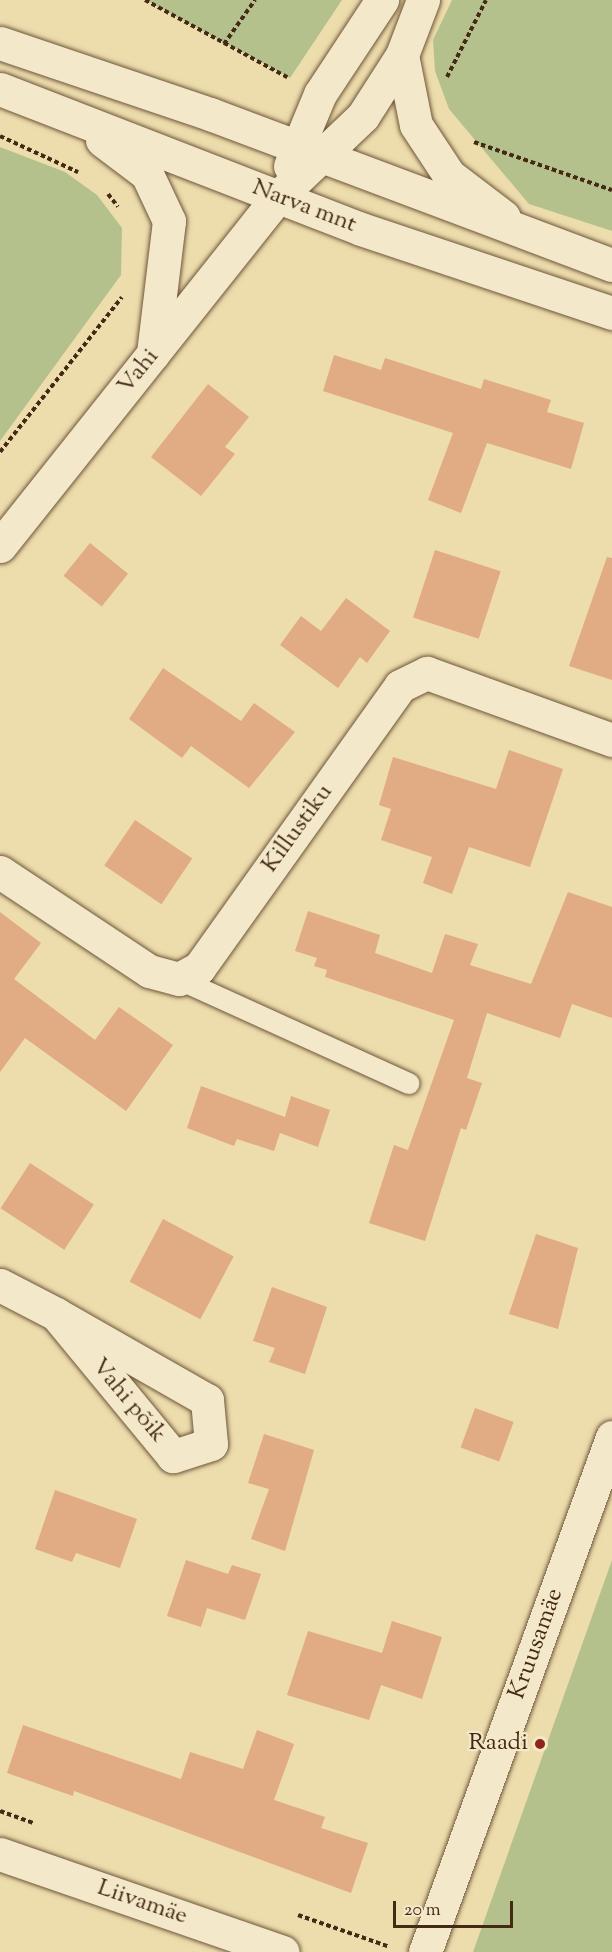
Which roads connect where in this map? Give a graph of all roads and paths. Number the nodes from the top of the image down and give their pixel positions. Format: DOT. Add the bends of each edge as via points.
graph roads {
  1 [pos="255,0"];
  2 [pos="382,0"];
  3 [pos="423,0"];
  4 [pos="486,0"];
  5 [pos="0,44"];
  6 [pos="224,44"];
  7 [pos="402,55"];
  8 [pos="448,86"];
  9 [pos="0,89"];
  10 [pos="72,116"];
  11 [pos="468,134"];
  12 [pos="0,136"];
  13 [pos="309,151"];
  14 [pos="82,174"];
  15 [pos="101,186"];
  16 [pos="612,190"];
  17 [pos="277,198"];
  18 [pos="124,214"];
  19 [pos="530,236"];
  20 [pos="612,265"];
  21 [pos="124,288"];
  22 [pos="612,313"];
  23 [pos="153,355"];
  24 [pos="0,452"];
  25 [pos="0,546"];
  26 [pos="612,740"];
  27 [pos="0,872"];
  28 [pos="179,979"];
  29 [pos="408,1083"];
  30 [pos="0,1285"];
  31 [pos="56,1314"];
  32 [pos="612,1437"];
  33 [pos="0,1854"];
  34 [pos="283,1952"];
  35 [pos="425,1952"];
  1 -- 6 [label="path"];
  2 -- 13 [label="street" via="320,94"];
  3 -- 7 [label="street, Vahi"];
  4 -- 8 [label="path" via="460,43"];
  5 -- 13 [label="street"];
  7 -- 13 [label="street, Vahi" via="363,116"];
  7 -- 19 [label="street" via="416,125 449,175"];
  9 -- 10 [label="street, Narva mnt"];
  10 -- 17 [label="street, Narva mnt"];
  10 -- 23 [label="street" via="147,174 169,220"];
  11 -- 16 [label="path" via="474,143"];
  12 -- 14 [label="path"];
  13 -- 17 [label="street, Vahi"];
  13 -- 19 [label="street"];
  15 -- 18 [label="path"];
  17 -- 22 [label="street, Narva mnt"];
  17 -- 23 [label="street, Vahi"];
  19 -- 20 [label="street"];
  21 -- 24 [label="path"];
  23 -- 25 [label="street, Vahi"];
  26 -- 28 [label="street, Killustiku" via="427,673 400,686 199,968"];
  27 -- 28 [label="street" via="149,971"];
  28 -- 29 [label="lane"];
  30 -- 31 [label="street, Vahi põik"];
  31 -- 31 [label="street, Vahi põik" via="207,1400 211,1444 173,1456"];
  32 -- 35 [label="street, Kruusamäe"];
  33 -- 34 [label="street, Liivamäe"];
}
